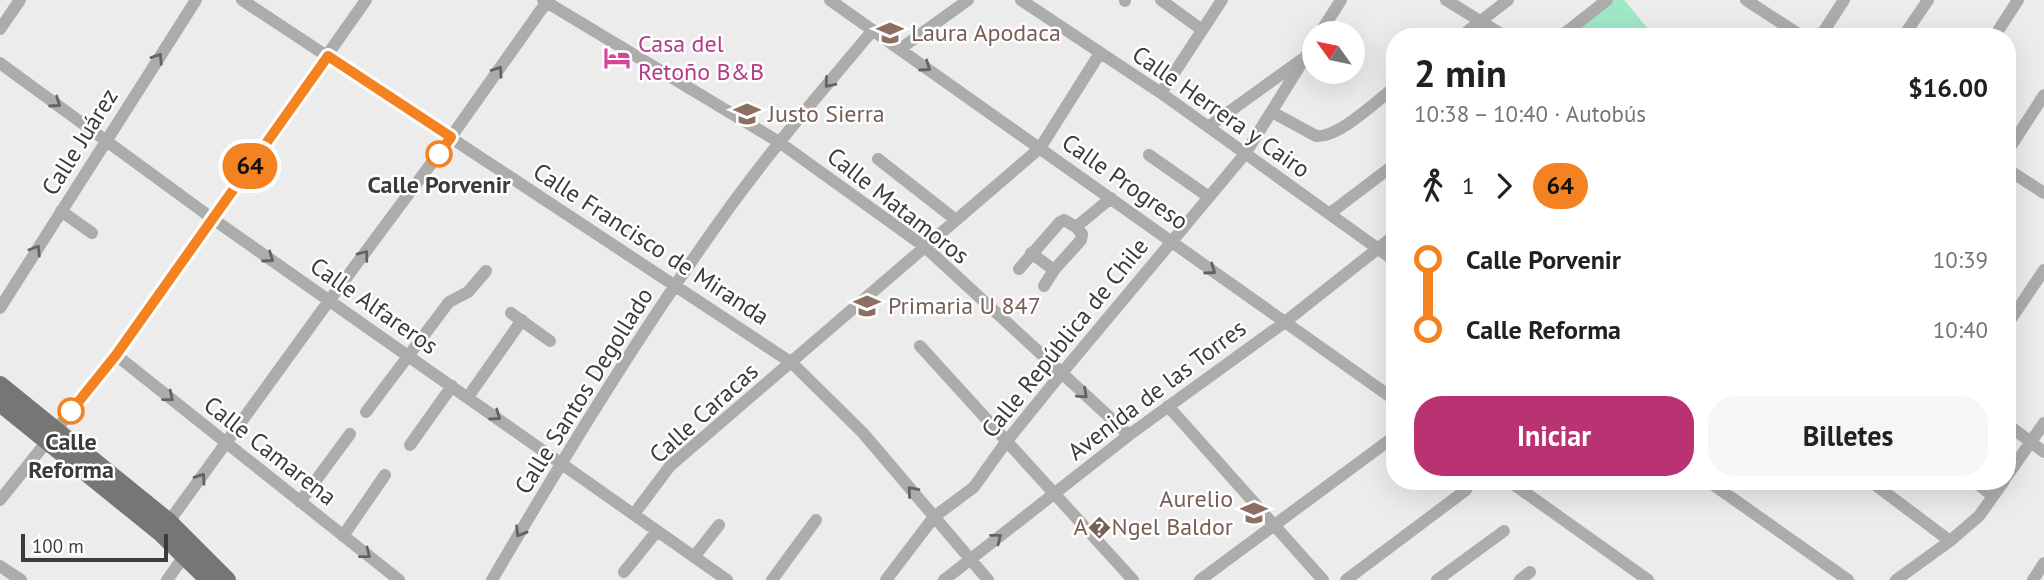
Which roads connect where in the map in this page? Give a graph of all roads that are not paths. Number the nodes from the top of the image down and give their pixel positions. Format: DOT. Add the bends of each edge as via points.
graph roads {
  1 [pos="20,0"];
  2 [pos="196,0"];
  3 [pos="242,0"];
  4 [pos="366,0"];
  5 [pos="830,0"];
  6 [pos="968,0"];
  7 [pos="1021,0"];
  8 [pos="1161,0"];
  9 [pos="1222,0"];
  10 [pos="1341,0"];
  11 [pos="1446,0"];
  12 [pos="1508,0"];
  13 [pos="1607,0"];
  14 [pos="1746,0"];
  15 [pos="1844,0"];
  16 [pos="1928,0"];
  17 [pos="2018,0"];
  18 [pos="546,1"];
  19 [pos="1328,21"];
  20 [pos="1480,21"];
  21 [pos="1471,28"];
  22 [pos="1491,28"];
  23 [pos="1571,28"];
  24 [pos="1789,28"];
  25 [pos="1826,28"];
  26 [pos="1909,28"];
  27 [pos="2000,28"];
  28 [pos="0,29"];
  29 [pos="873,30"];
  30 [pos="1202,30"];
  31 [pos="900,50"];
  32 [pos="1100,52"];
  33 [pos="328,56"];
  34 [pos="1302,59"];
  35 [pos="0,63"];
  36 [pos="1302,63"];
  37 [pos="1161,93"];
  38 [pos="1386,94"];
  39 [pos="2044,95"];
  40 [pos="1272,112"];
  41 [pos="1208,127"];
  42 [pos="451,137"];
  43 [pos="2016,138"];
  44 [pos="106,139"];
  45 [pos="779,142"];
  46 [pos="1040,148"];
  47 [pos="1245,154"];
  48 [pos="1149,155"];
  49 [pos="878,159"];
  50 [pos="1386,171"];
  51 [pos="2016,175"];
  52 [pos="2044,193"];
  53 [pos="1209,197"];
  54 [pos="1111,198"];
  55 [pos="61,211"];
  56 [pos="1329,214"];
  57 [pos="213,219"];
  58 [pos="956,220"];
  59 [pos="1076,227"];
  60 [pos="92,233"];
  61 [pos="1172,242"];
  62 [pos="1386,242"];
  63 [pos="925,247"];
  64 [pos="1377,249"];
  65 [pos="1031,253"];
  66 [pos="1386,255"];
  67 [pos="1019,269"];
  68 [pos="1054,270"];
  69 [pos="2044,270"];
  70 [pos="486,271"];
  71 [pos="676,286"];
  72 [pos="1044,286"];
  73 [pos="329,301"];
  74 [pos="0,308"];
  75 [pos="2016,312"];
  76 [pos="511,313"];
  77 [pos="522,320"];
  78 [pos="1285,322"];
  79 [pos="550,341"];
  80 [pos="920,345"];
  81 [pos="116,355"];
  82 [pos="408,356"];
  83 [pos="792,363"];
  84 [pos="1061,374"];
  85 [pos="0,385"];
  86 [pos="452,386"];
  87 [pos="1386,394"];
  88 [pos="468,397"];
  89 [pos="0,402"];
  90 [pos="1168,406"];
  91 [pos="366,412"];
  92 [pos="2044,423"];
  93 [pos="2016,431"];
  94 [pos="350,434"];
  95 [pos="1129,435"];
  96 [pos="52,436"];
  97 [pos="1006,442"];
  98 [pos="226,443"];
  99 [pos="1386,443"];
  100 [pos="2031,443"];
  101 [pos="410,446"];
  102 [pos="2044,452"];
  103 [pos="561,462"];
  104 [pos="2016,464"];
  105 [pos="386,475"];
  106 [pos="1522,490"];
  107 [pos="1882,490"];
  108 [pos="1985,490"];
  109 [pos="1997,490"];
  110 [pos="1466,491"];
  111 [pos="1722,491"];
  112 [pos="1056,492"];
  113 [pos="1993,496"];
  114 [pos="0,500"];
  115 [pos="300,502"];
  116 [pos="634,514"];
  117 [pos="934,517"];
  118 [pos="816,520"];
  119 [pos="719,525"];
  120 [pos="1274,525"];
  121 [pos="165,528"];
  122 [pos="657,531"];
  123 [pos="1504,531"];
  124 [pos="343,536"];
  125 [pos="1950,541"];
  126 [pos="185,555"];
  127 [pos="694,557"];
  128 [pos="970,559"];
  129 [pos="2044,563"];
  130 [pos="0,566"];
  131 [pos="624,572"];
  132 [pos="21,580"];
  133 [pos="167,580"];
  134 [pos="209,580"];
  135 [pos="227,580"];
  136 [pos="399,580"];
  137 [pos="492,580"];
  138 [pos="727,580"];
  139 [pos="772,580"];
  140 [pos="886,580"];
  141 [pos="944,580"];
  142 [pos="988,580"];
  143 [pos="1133,580"];
  144 [pos="1200,580"];
  145 [pos="1323,580"];
  146 [pos="1346,580"];
  147 [pos="1437,580"];
  148 [pos="1648,580"];
  149 [pos="1848,580"];
  150 [pos="1896,580"];
  151 [pos="2033,580"];
  1 -- 28 [label="street"];
  44 -- 2 [label="street, Calle Juárez, one-way"];
  3 -- 33 [label="street, Calle Francisco de Miranda"];
  4 -- 33 [label="street"];
  5 -- 29 [label="street, Calle Progreso"];
  6 -- 31 [label="street"];
  7 -- 32 [label="street, Calle Herrera y Cairo"];
  8 -- 30 [label="street"];
  9 -- 30 [label="street"];
  10 -- 19 [label="street"];
  11 -- 20 [label="street"];
  12 -- 20 [label="street"];
  13 -- 23 [label="street"];
  14 -- 24 [label="street"];
  15 -- 25 [label="street"];
  16 -- 26 [label="street"];
  17 -- 27 [label="street"];
  42 -- 18 [label="street, one-way"];
  18 -- 45 [label="street, Calle Matamoros"];
  20 -- 21 [label="street"];
  20 -- 22 [label="street"];
  29 -- 31 [label="street, Calle Progreso"];
  29 -- 45 [label="street, Calle Santos Degollado, one-way"];
  30 -- 37 [label="street"];
  31 -- 46 [label="street, Calle Progreso, one-way"];
  32 -- 37 [label="street, Calle Herrera y Cairo"];
  32 -- 46 [label="street, Calle Caracas"];
  33 -- 42 [label="street, Calle Francisco de Miranda"];
  33 -- 57 [label="street"];
  34 -- 41 [label="street"];
  35 -- 44 [label="street, Calle Alfareros, one-way"];
  36 -- 40 [label="street, Calle República de Chile"];
  37 -- 41 [label="street, Calle Herrera y Cairo"];
  38 -- 40 [label="street" via="1323,137"];
  39 -- 43 [label="street"];
  40 -- 47 [label="street, Calle República de Chile"];
  41 -- 47 [label="street, Calle Herrera y Cairo"];
  42 -- 71 [label="street, Calle Francisco de Miranda"];
  73 -- 42 [label="street, one-way"];
  44 -- 55 [label="street, Calle Juárez"];
  44 -- 57 [label="street, Calle Alfareros"];
  45 -- 63 [label="street, Calle Matamoros"];
  45 -- 71 [label="street, Calle Santos Degollado"];
  46 -- 54 [label="street, Calle Progreso"];
  46 -- 58 [label="street, Calle Caracas"];
  47 -- 53 [label="street, Calle República de Chile"];
  47 -- 56 [label="street, Calle Herrera y Cairo"];
  48 -- 53 [label="street"];
  49 -- 58 [label="street"];
  50 -- 56 [label="street"];
  51 -- 52 [label="street"];
  53 -- 61 [label="street, Calle República de Chile"];
  54 -- 59 [label="street"];
  54 -- 61 [label="street, Calle Progreso"];
  55 -- 60 [label="street"];
  74 -- 55 [label="street, Calle Juárez, one-way"];
  56 -- 64 [label="street, Calle Herrera y Cairo"];
  57 -- 73 [label="street, Calle Alfareros, one-way"];
  57 -- 81 [label="street"];
  58 -- 63 [label="street, Calle Caracas"];
  59 -- 65 [label="street" via="1060,222"];
  59 -- 68 [label="street" via="1081,240"];
  61 -- 78 [label="street, Calle Progreso, one-way"];
  61 -- 84 [label="street, Calle República de Chile"];
  62 -- 64 [label="street, Avenida de las Torres"];
  63 -- 83 [label="street, Calle Caracas"];
  63 -- 84 [label="street, Calle Matamoros"];
  64 -- 66 [label="street, Calle Herrera y Cairo"];
  64 -- 78 [label="street, Avenida de las Torres"];
  65 -- 67 [label="street"];
  65 -- 68 [label="street"];
  68 -- 72 [label="street"];
  69 -- 75 [label="street"];
  70 -- 82 [label="street" via="468,292 449,302"];
  71 -- 83 [label="street, Calle Francisco de Miranda"];
  71 -- 103 [label="street, Calle Santos Degollado"];
  73 -- 82 [label="street, Calle Alfareros"];
  73 -- 98 [label="street"];
  76 -- 77 [label="street"];
  77 -- 79 [label="street"];
  77 -- 88 [label="street"];
  78 -- 87 [label="street, Calle Progreso"];
  78 -- 90 [label="street, Avenida de las Torres"];
  80 -- 97 [label="street"];
  81 -- 96 [label="street"];
  81 -- 98 [label="street, Calle Camarena, one-way"];
  82 -- 86 [label="street, Calle Alfareros"];
  82 -- 91 [label="street"];
  83 -- 116 [label="street, Calle Caracas" via="670,466"];
  117 -- 83 [label="street, Calle Francisco de Miranda, one-way" via="863,433"];
  84 -- 95 [label="street, Calle Matamoros, one-way"];
  84 -- 97 [label="street, Calle República de Chile"];
  85 -- 96 [label="main road"];
  86 -- 88 [label="street, Calle Alfareros"];
  86 -- 101 [label="street"];
  88 -- 103 [label="street, Calle Alfareros, one-way"];
  89 -- 96 [label="main road"];
  90 -- 95 [label="street, Avenida de las Torres"];
  90 -- 120 [label="street"];
  92 -- 100 [label="street"];
  93 -- 100 [label="street"];
  94 -- 115 [label="street"];
  95 -- 112 [label="street, Avenida de las Torres"];
  96 -- 114 [label="street"];
  96 -- 121 [label="main road"];
  97 -- 112 [label="street"];
  97 -- 117 [label="street, Calle República de Chile" via="974,487"];
  98 -- 115 [label="street, Calle Camarena"];
  121 -- 98 [label="street, one-way"];
  99 -- 120 [label="street"];
  100 -- 102 [label="street"];
  100 -- 104 [label="street"];
  103 -- 116 [label="street, Calle Alfareros"];
  103 -- 137 [label="street, Calle Santos Degollado, one-way"];
  105 -- 124 [label="street"];
  106 -- 148 [label="street"];
  107 -- 125 [label="street"];
  108 -- 113 [label="street"];
  109 -- 113 [label="street"];
  110 -- 146 [label="street"];
  111 -- 149 [label="street"];
  128 -- 112 [label="street, Avenida de las Torres, one-way"];
  112 -- 143 [label="street"];
  113 -- 125 [label="street" via="1983,512"];
  115 -- 124 [label="street, Calle Camarena"];
  116 -- 122 [label="street, Calle Alfareros"];
  117 -- 128 [label="street, Calle Francisco de Miranda"];
  117 -- 140 [label="street, Calle República de Chile"];
  118 -- 139 [label="street"];
  119 -- 127 [label="street"];
  120 -- 144 [label="street"];
  120 -- 145 [label="street"];
  121 -- 126 [label="main road"];
  121 -- 135 [label="main road"];
  122 -- 127 [label="street, Calle Alfareros"];
  122 -- 131 [label="street"];
  123 -- 147 [label="street"];
  124 -- 136 [label="street, Calle Camarena, one-way"];
  125 -- 150 [label="street"];
  126 -- 133 [label="street"];
  126 -- 134 [label="main road"];
  127 -- 138 [label="street, Calle Alfareros"];
  128 -- 141 [label="street, Avenida de las Torres"];
  128 -- 142 [label="street, Calle Francisco de Miranda"];
  129 -- 151 [label="street"];
  130 -- 132 [label="street"];
}
